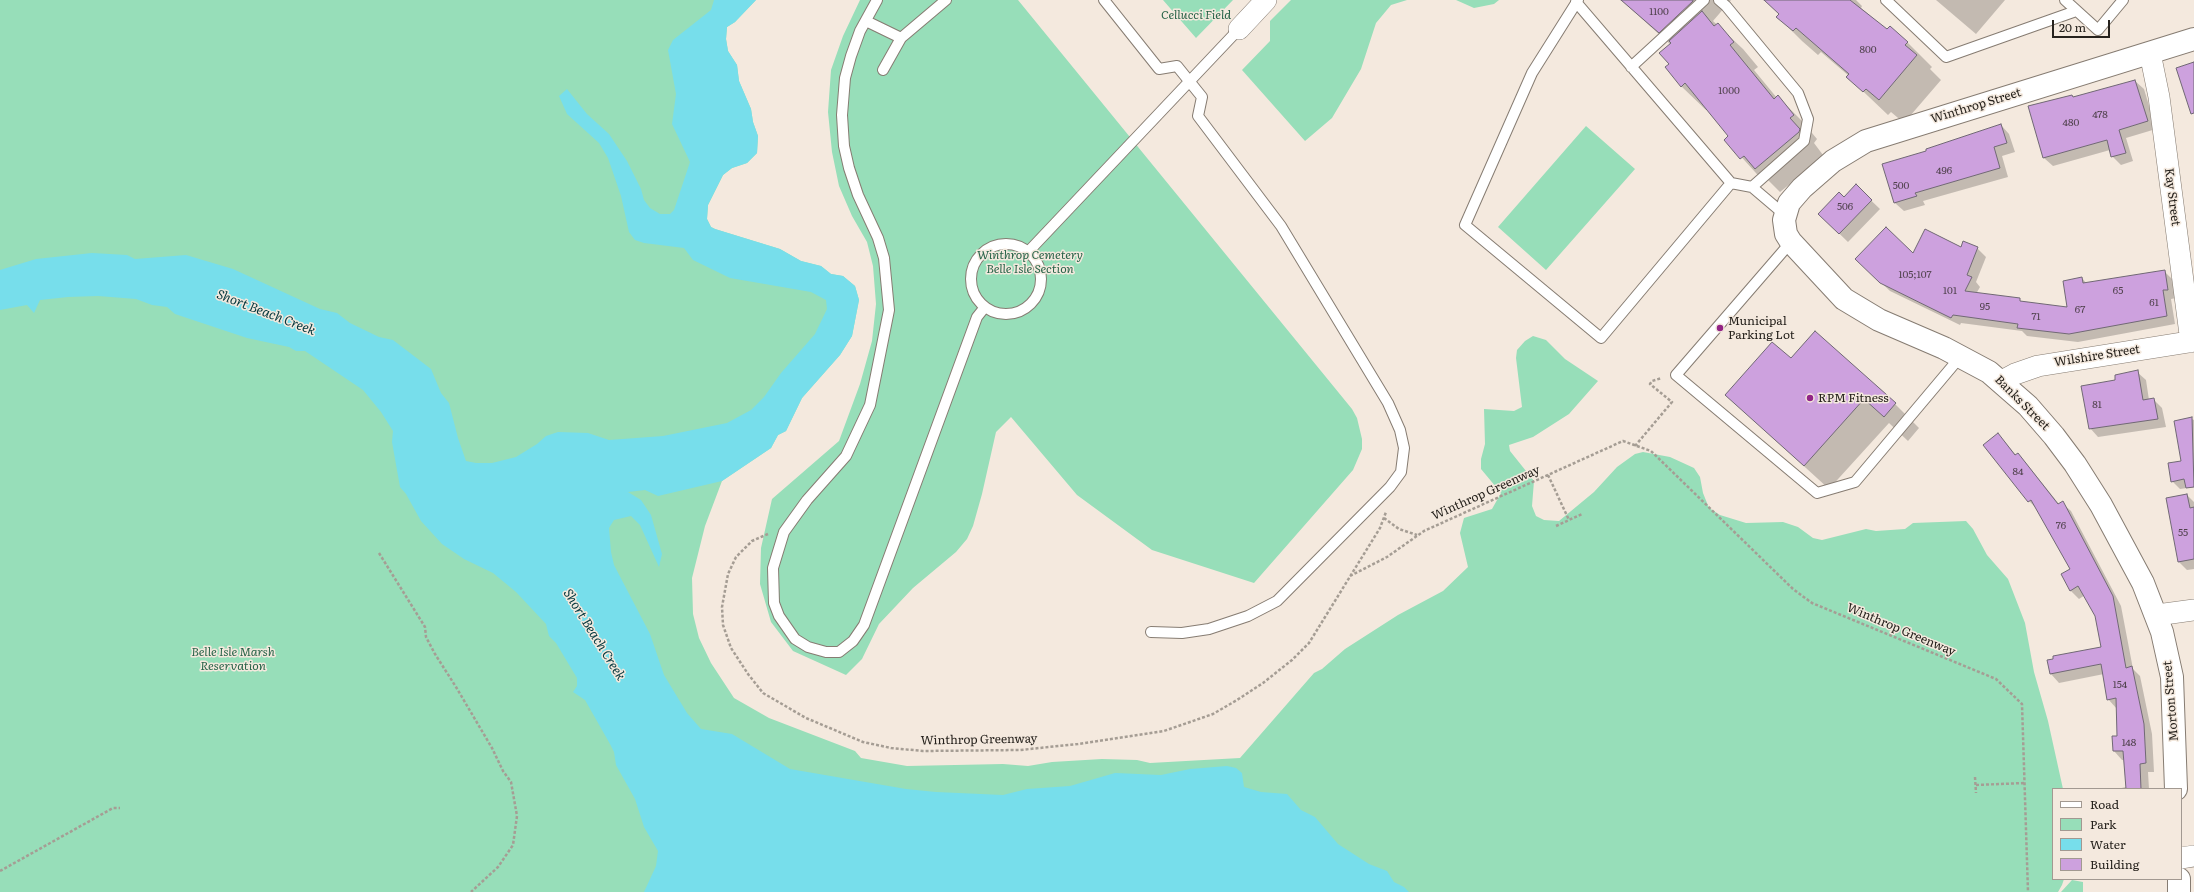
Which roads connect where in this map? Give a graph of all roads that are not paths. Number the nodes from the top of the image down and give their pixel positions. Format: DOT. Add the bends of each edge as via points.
graph roads {
  1 [pos="877,0"];
  2 [pos="946,0"];
  3 [pos="1104,0"];
  4 [pos="1266,0"];
  5 [pos="1704,0"];
  6 [pos="1886,0"];
  7 [pos="2065,0"];
  8 [pos="2123,0"];
  9 [pos="1577,1"];
  10 [pos="1726,2"];
  11 [pos="2076,11"];
  12 [pos="866,21"];
  13 [pos="1239,29"];
  14 [pos="901,38"];
  15 [pos="2194,39"];
  16 [pos="2150,53"];
  17 [pos="1631,67"];
  18 [pos="883,70"];
  19 [pos="1189,82"];
  20 [pos="1731,183"];
  21 [pos="1752,187"];
  22 [pos="1785,215"];
  23 [pos="1791,242"];
  24 [pos="1028,252"];
  25 [pos="985,307"];
  26 [pos="2193,342"];
  27 [pos="1961,356"];
  28 [pos="2002,381"];
  29 [pos="2194,610"];
  30 [pos="2157,615"];
  31 [pos="1151,632"];
  32 [pos="2176,788"];
  33 [pos="2194,856"];
  34 [pos="2182,858"];
  35 [pos="2179,880"];
  36 [pos="2179,892"];
  1 -- 12 [label="lane"];
  2 -- 14 [label="lane"];
  3 -- 19 [label="lane" via="1159,69 1176,66"];
  4 -- 13 [label="street"];
  5 -- 17 [label="lane"];
  6 -- 11 [label="lane" via="1946,57"];
  7 -- 11 [label="lane"];
  8 -- 11 [label="lane" via="2098,30"];
  9 -- 17 [label="lane"];
  9 -- 20 [label="lane" via="1532,73 1465,225 1601,338"];
  10 -- 21 [label="lane" via="1798,93 1808,119 1804,141"];
  12 -- 14 [label="lane"];
  12 -- 25 [label="lane" via="845,78 843,131 849,168 884,258 889,310 870,405 846,456 806,500 784,532 773,568 774,603 779,616 795,639 808,647 826,652 839,652 853,642 864,624 976,317"];
  13 -- 19 [label="lane"];
  14 -- 18 [label="lane"];
  15 -- 16 [label="street, Winthrop Street"];
  16 -- 22 [label="street, Winthrop Street" via="1866,142 1843,154 1812,178 1793,198"];
  16 -- 26 [label="street, Kay Street" via="2159,97"];
  17 -- 20 [label="lane"];
  19 -- 24 [label="lane"];
  19 -- 31 [label="lane" via="1202,97 1198,116 1276,219 1394,416 1403,439 1403,465 1396,480 1380,498 1287,592 1262,610 1208,629 1182,633"];
  20 -- 21 [label="lane"];
  21 -- 22 [label="lane"];
  22 -- 23 [label="street, Banks Street" via="1785,230"];
  23 -- 27 [label="street, Banks Street" via="1834,290 1854,307"];
  23 -- 27 [label="lane" via="1676,375 1817,493 1856,482"];
  24 -- 25 [label="lane" via="1035,260 1040,275 1038,291 1033,300 1025,308 1005,314"];
  24 -- 25 [label="lane" via="1019,246 997,245 979,257 973,267 972,283 977,299"];
  26 -- 28 [label="street, Wilshire Street" via="2038,366"];
  27 -- 28 [label="street, Banks Street"];
  28 -- 30 [label="street, Banks Street" via="2046,426 2075,464 2108,518"];
  29 -- 30 [label="street"];
  30 -- 32 [label="street, Morton Street" via="2172,677"];
  33 -- 34 [label="street"];
  35 -- 36 [label="street"];
}
